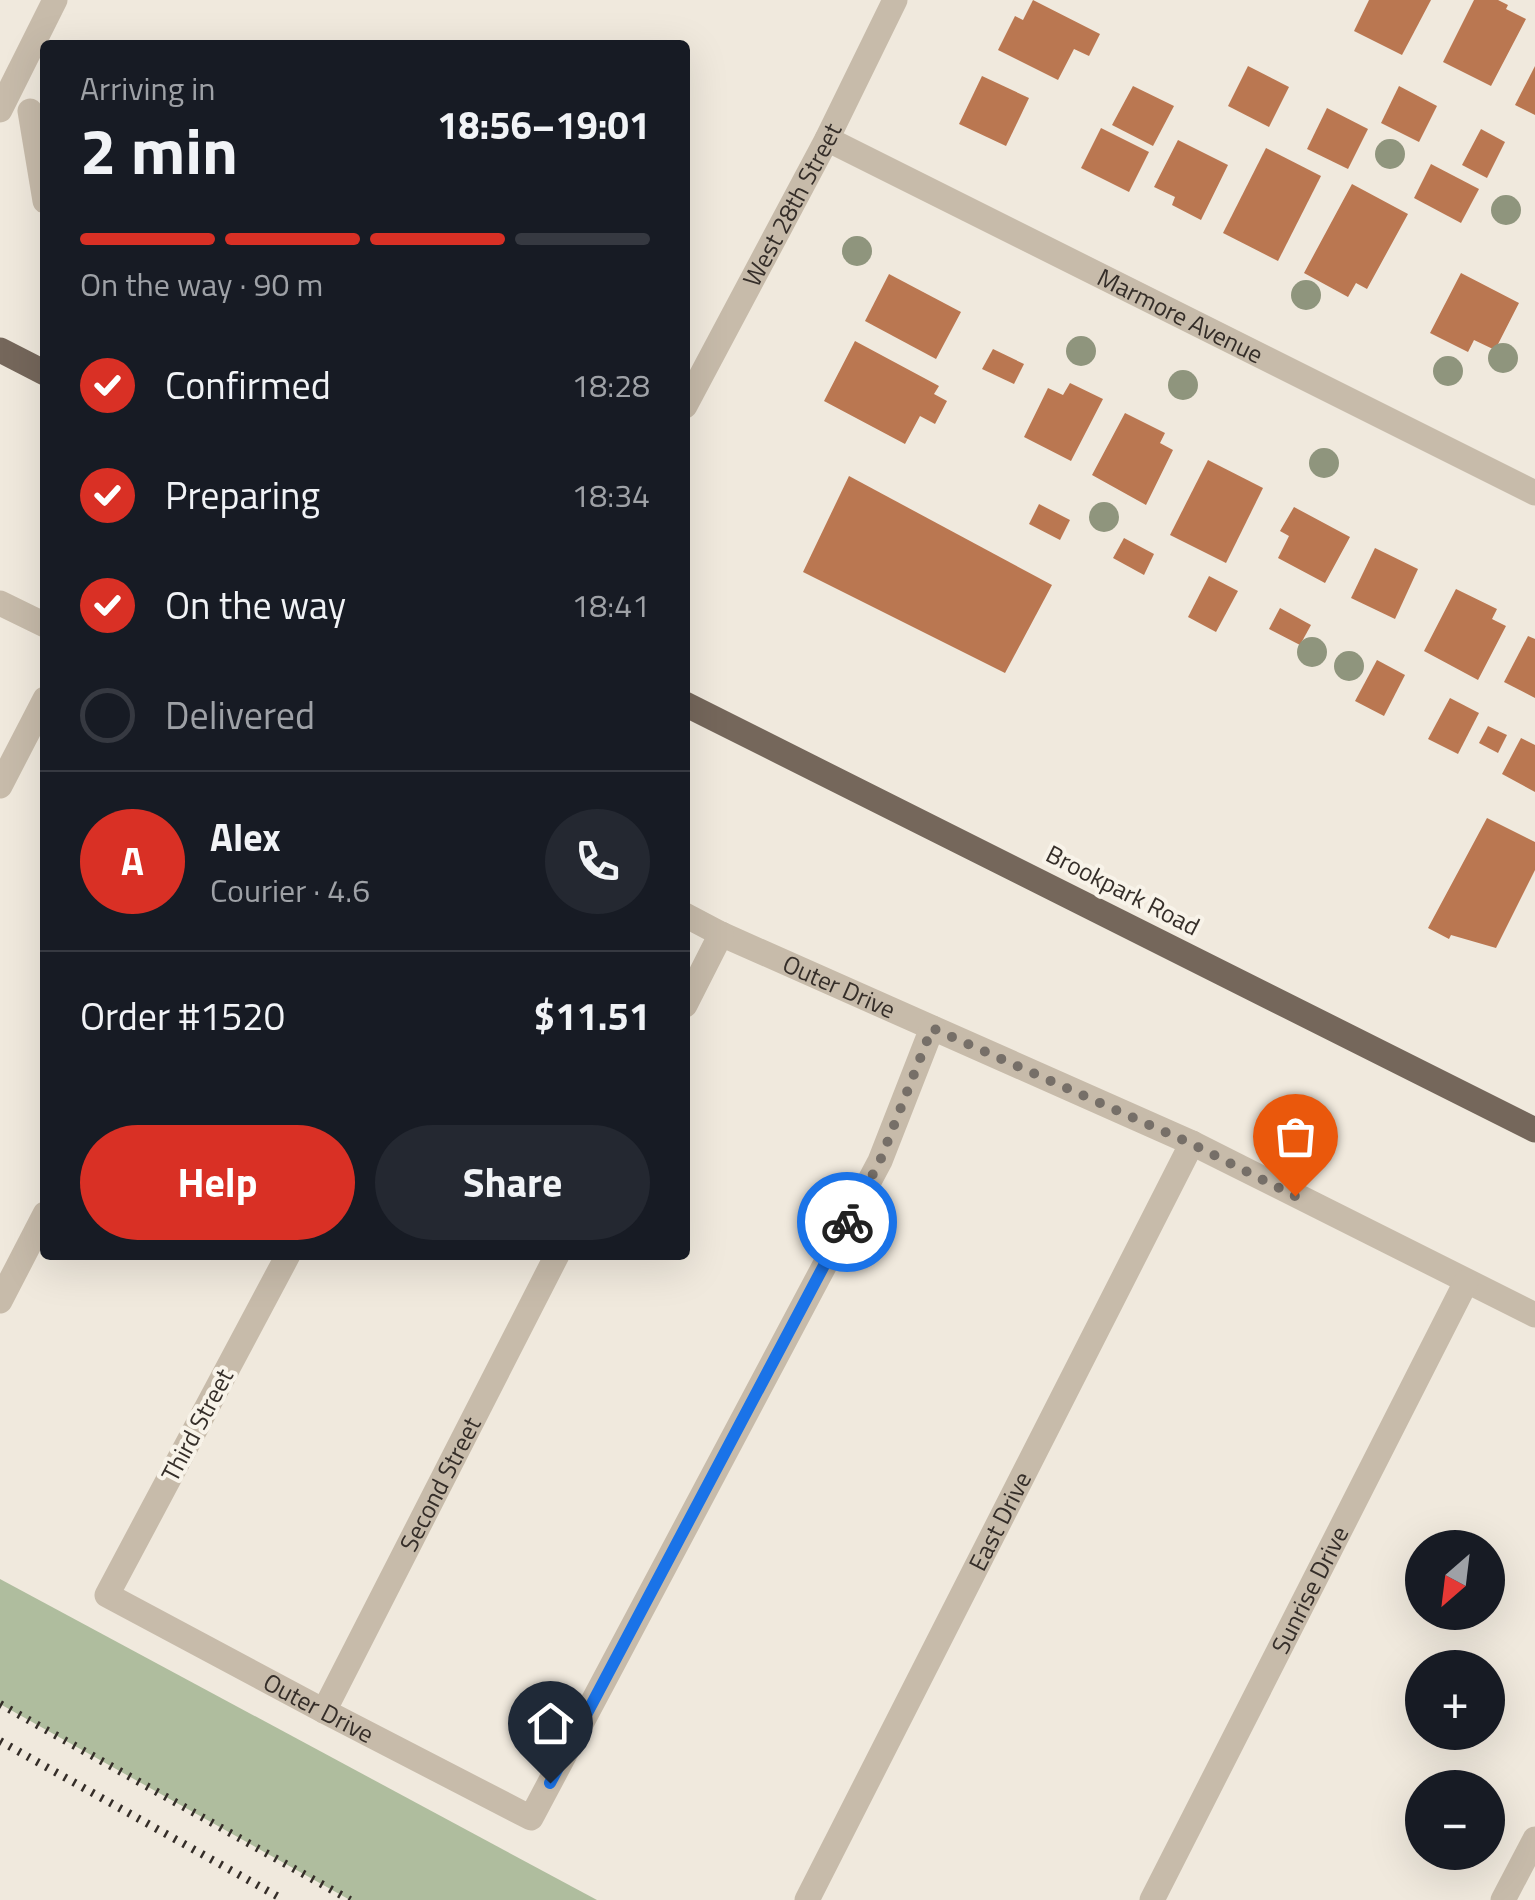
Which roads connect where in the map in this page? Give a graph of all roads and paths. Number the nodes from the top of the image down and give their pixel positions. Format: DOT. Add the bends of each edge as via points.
graph roads {
  1 [pos="55,0"];
  2 [pos="895,0"];
  3 [pos="0,111"];
  4 [pos="37,111"];
  5 [pos="827,139"];
  6 [pos="40,144"];
  7 [pos="0,350"];
  8 [pos="40,371"];
  9 [pos="690,397"];
  10 [pos="1535,494"];
  11 [pos="0,603"];
  12 [pos="40,623"];
  13 [pos="690,707"];
  14 [pos="40,709"];
  15 [pos="0,786"];
  16 [pos="690,918"];
  17 [pos="722,934"];
  18 [pos="690,995"];
  19 [pos="932,1028"];
  20 [pos="1535,1130"];
  21 [pos="1192,1144"];
  22 [pos="40,1224"];
  23 [pos="285,1260"];
  24 [pos="554,1260"];
  25 [pos="1466,1282"];
  26 [pos="0,1301"];
  27 [pos="1535,1316"];
  28 [pos="106,1594"];
  29 [pos="324,1711"];
  30 [pos="1535,1839"];
  31 [pos="807,1900"];
  32 [pos="1152,1900"];
  33 [pos="1503,1900"];
  1 -- 3 [label="street"];
  2 -- 5 [label="street, West 28th Street"];
  3 -- 4 [label="street"];
  4 -- 6 [label="street"];
  5 -- 9 [label="street, West 28th Street"];
  5 -- 10 [label="street, Marmore Avenue"];
  7 -- 8 [label="main road"];
  11 -- 12 [label="street"];
  13 -- 20 [label="main road, Brookpark Road"];
  14 -- 15 [label="street"];
  16 -- 17 [label="street, Outer Drive"];
  17 -- 18 [label="street"];
  17 -- 19 [label="street, Outer Drive"];
  19 -- 21 [label="street, Outer Drive"];
  19 -- 29 [label="street, Outer Drive" via="880,1161 531,1818"];
  21 -- 25 [label="street, Outer Drive"];
  21 -- 31 [label="street, East Drive"];
  22 -- 26 [label="street"];
  23 -- 28 [label="street, Third Street"];
  24 -- 29 [label="street, Second Street"];
  25 -- 27 [label="street, Outer Drive"];
  25 -- 32 [label="street, Sunrise Drive"];
  28 -- 29 [label="street, Outer Drive"];
  30 -- 33 [label="street"];
}
